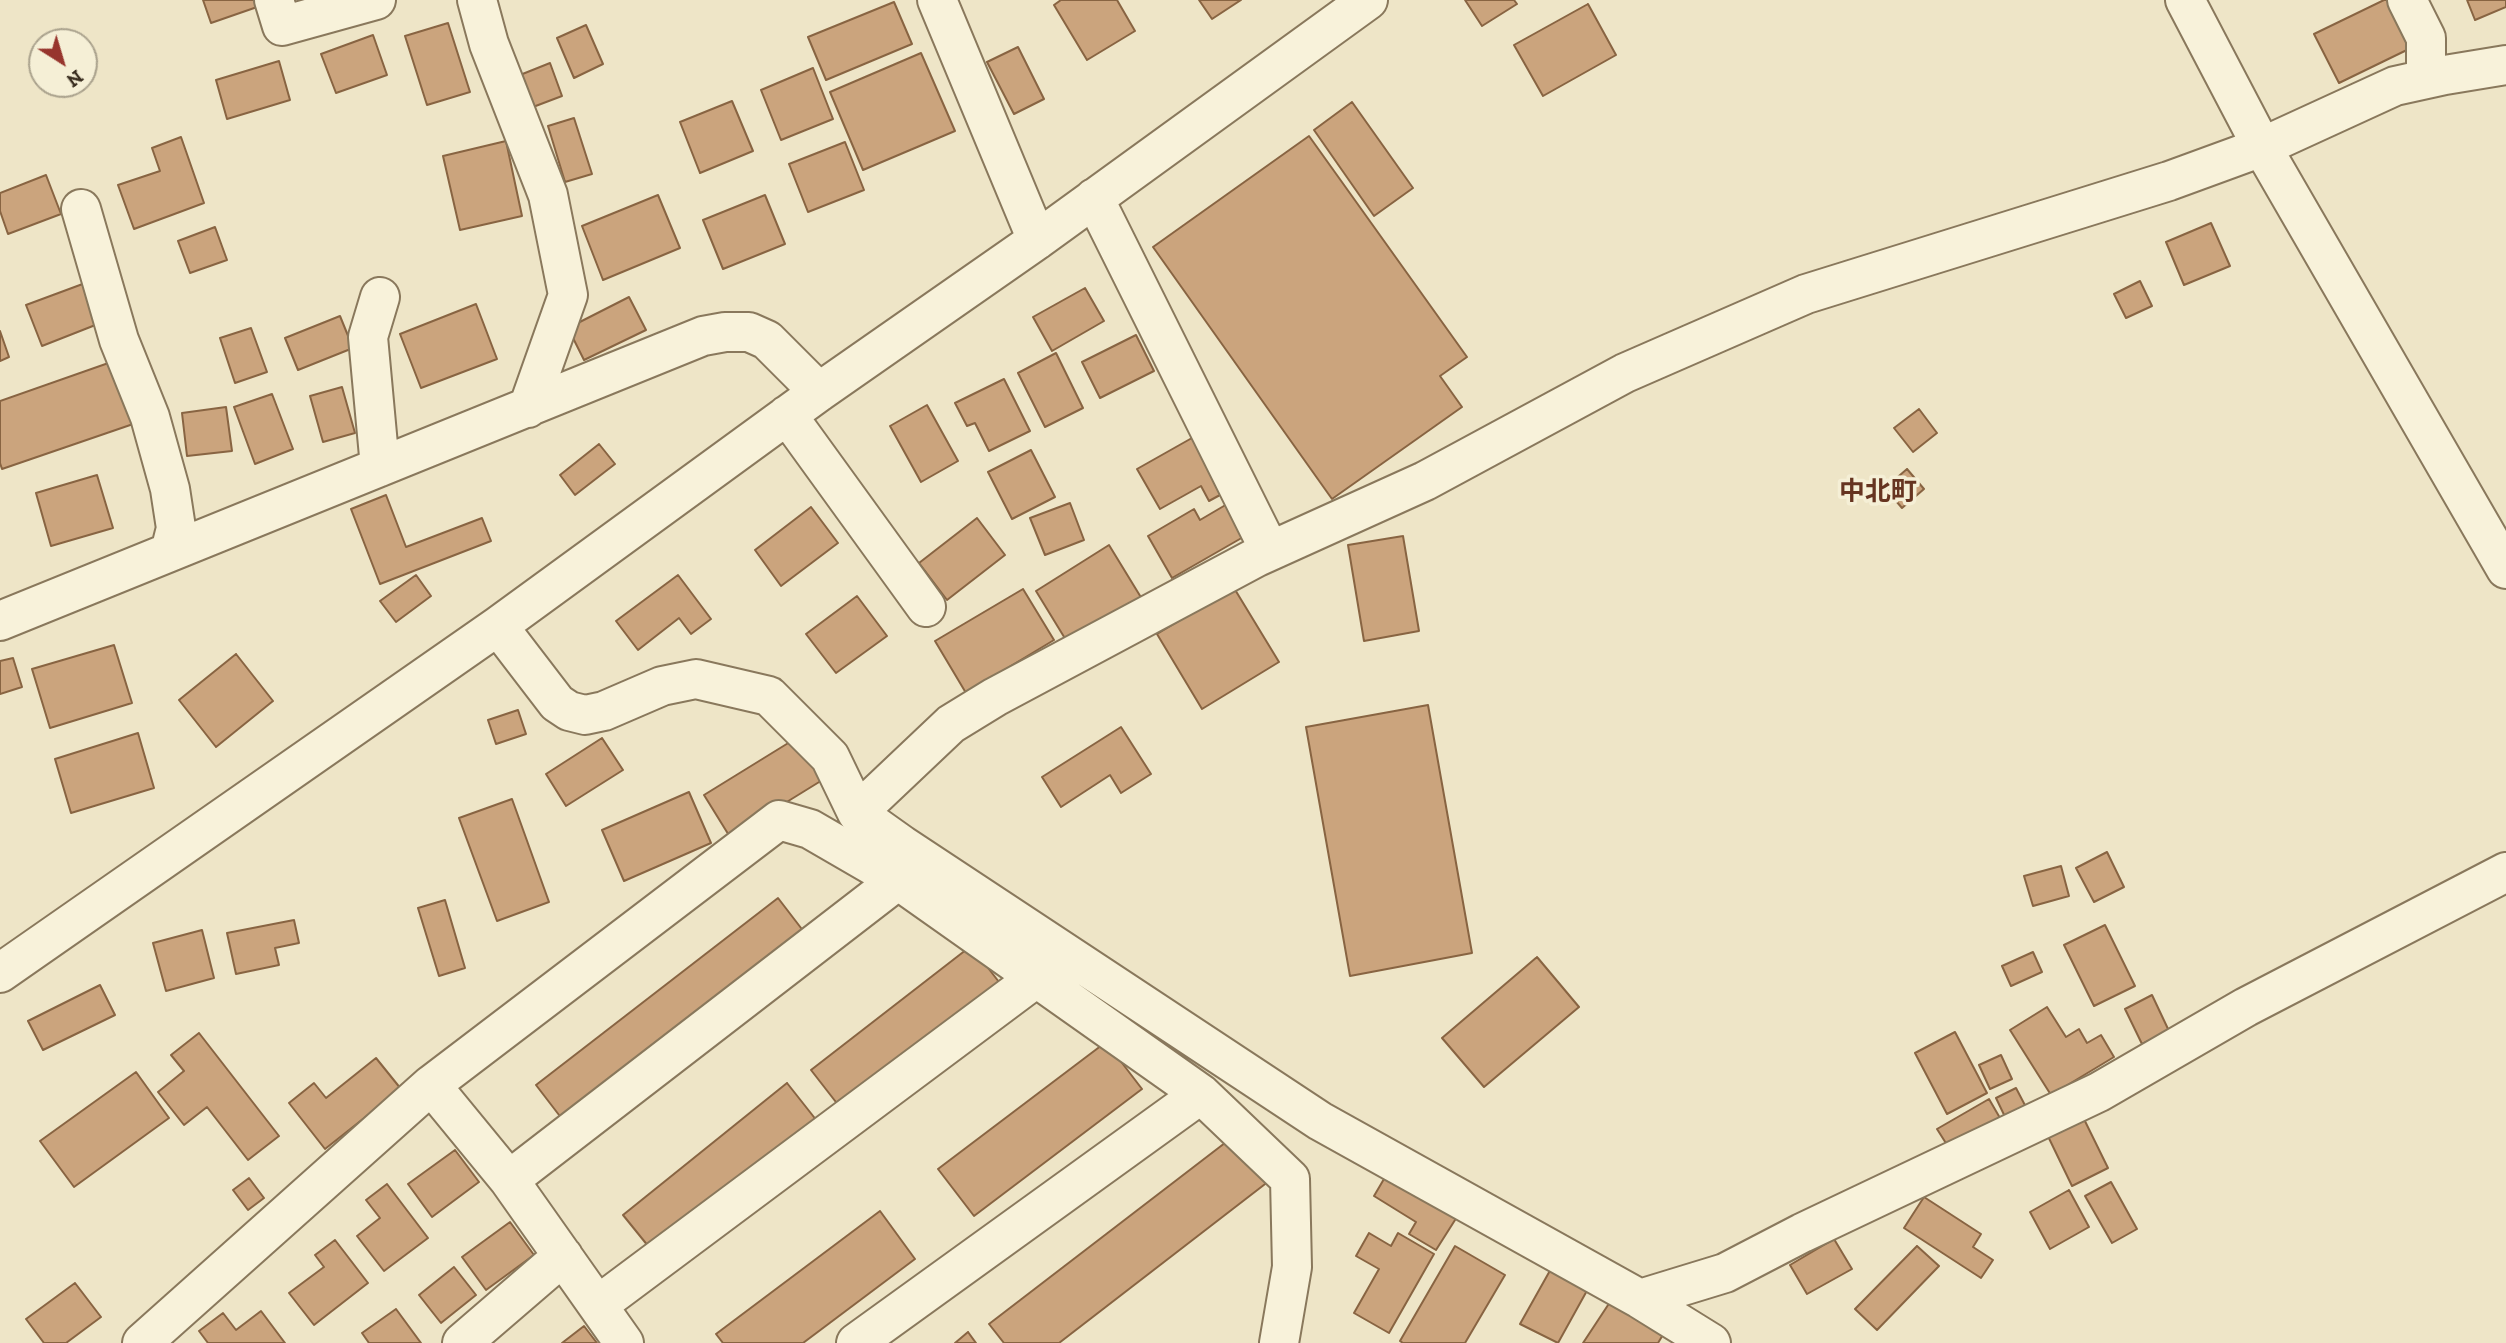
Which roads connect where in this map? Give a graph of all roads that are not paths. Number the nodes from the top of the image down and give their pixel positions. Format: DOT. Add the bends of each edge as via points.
graph roads {
  1 [pos="274,0"];
  2 [pos="376,0"];
  3 [pos="477,0"];
  4 [pos="937,0"];
  5 [pos="1368,0"];
  6 [pos="2185,0"];
  7 [pos="2407,0"];
  8 [pos="2506,65"];
  9 [pos="2426,79"];
  10 [pos="2262,147"];
  11 [pos="1094,198"];
  12 [pos="81,209"];
  13 [pos="1037,240"];
  14 [pos="380,297"];
  15 [pos="819,392"];
  16 [pos="528,408"];
  17 [pos="787,415"];
  18 [pos="380,467"];
  19 [pos="1270,551"];
  20 [pos="170,552"];
  21 [pos="2506,569"];
  22 [pos="926,607"];
  23 [pos="0,621"];
  24 [pos="498,626"];
  25 [pos="857,813"];
  26 [pos="2506,872"];
  27 [pos="898,880"];
  28 [pos="0,973"];
  29 [pos="1036,978"];
  30 [pos="431,1085"];
  31 [pos="1201,1094"];
  32 [pos="509,1180"];
  33 [pos="562,1256"];
  34 [pos="1640,1299"];
  35 [pos="598,1305"];
  36 [pos="1687,1338"];
  37 [pos="142,1343"];
  38 [pos="462,1343"];
  39 [pos="624,1343"];
  40 [pos="856,1343"];
  41 [pos="1279,1343"];
  1 -- 2 [label="street" via="282,26"];
  3 -- 16 [label="street" via="489,44 548,195 568,295"];
  4 -- 13 [label="street"];
  5 -- 11 [label="street"];
  6 -- 10 [label="street"];
  7 -- 9 [label="street" via="2426,38"];
  8 -- 9 [label="street"];
  9 -- 10 [label="street" via="2395,86"];
  10 -- 19 [label="street" via="2169,181 1806,294 1625,373 1425,481"];
  10 -- 21 [label="street"];
  11 -- 13 [label="street"];
  11 -- 19 [label="street"];
  12 -- 20 [label="street" via="170,489 176,528"];
  13 -- 15 [label="street"];
  14 -- 18 [label="street" via="368,337"];
  15 -- 16 [label="street" via="767,340 749,332 725,332 703,336"];
  15 -- 17 [label="street"];
  16 -- 18 [label="street"];
  17 -- 22 [label="street"];
  17 -- 24 [label="street"];
  18 -- 20 [label="street"];
  19 -- 25 [label="street" via="951,724"];
  20 -- 23 [label="street"];
  24 -- 25 [label="street" via="557,703 584,715 662,686 696,680 769,696 830,757"];
  24 -- 28 [label="street"];
  25 -- 34 [label="street" via="1320,1121"];
  26 -- 34 [label="street" via="2246,1007 2099,1092 1725,1273"];
  27 -- 29 [label="street"];
  27 -- 30 [label="street" via="810,829 779,820"];
  27 -- 32 [label="street"];
  29 -- 31 [label="street"];
  29 -- 35 [label="street"];
  30 -- 32 [label="street"];
  30 -- 37 [label="street"];
  31 -- 40 [label="street"];
  31 -- 41 [label="street" via="1290,1179 1292,1267"];
  32 -- 33 [label="street"];
  33 -- 35 [label="street"];
  33 -- 38 [label="street"];
  34 -- 36 [label="street"];
  35 -- 39 [label="street"];
}
